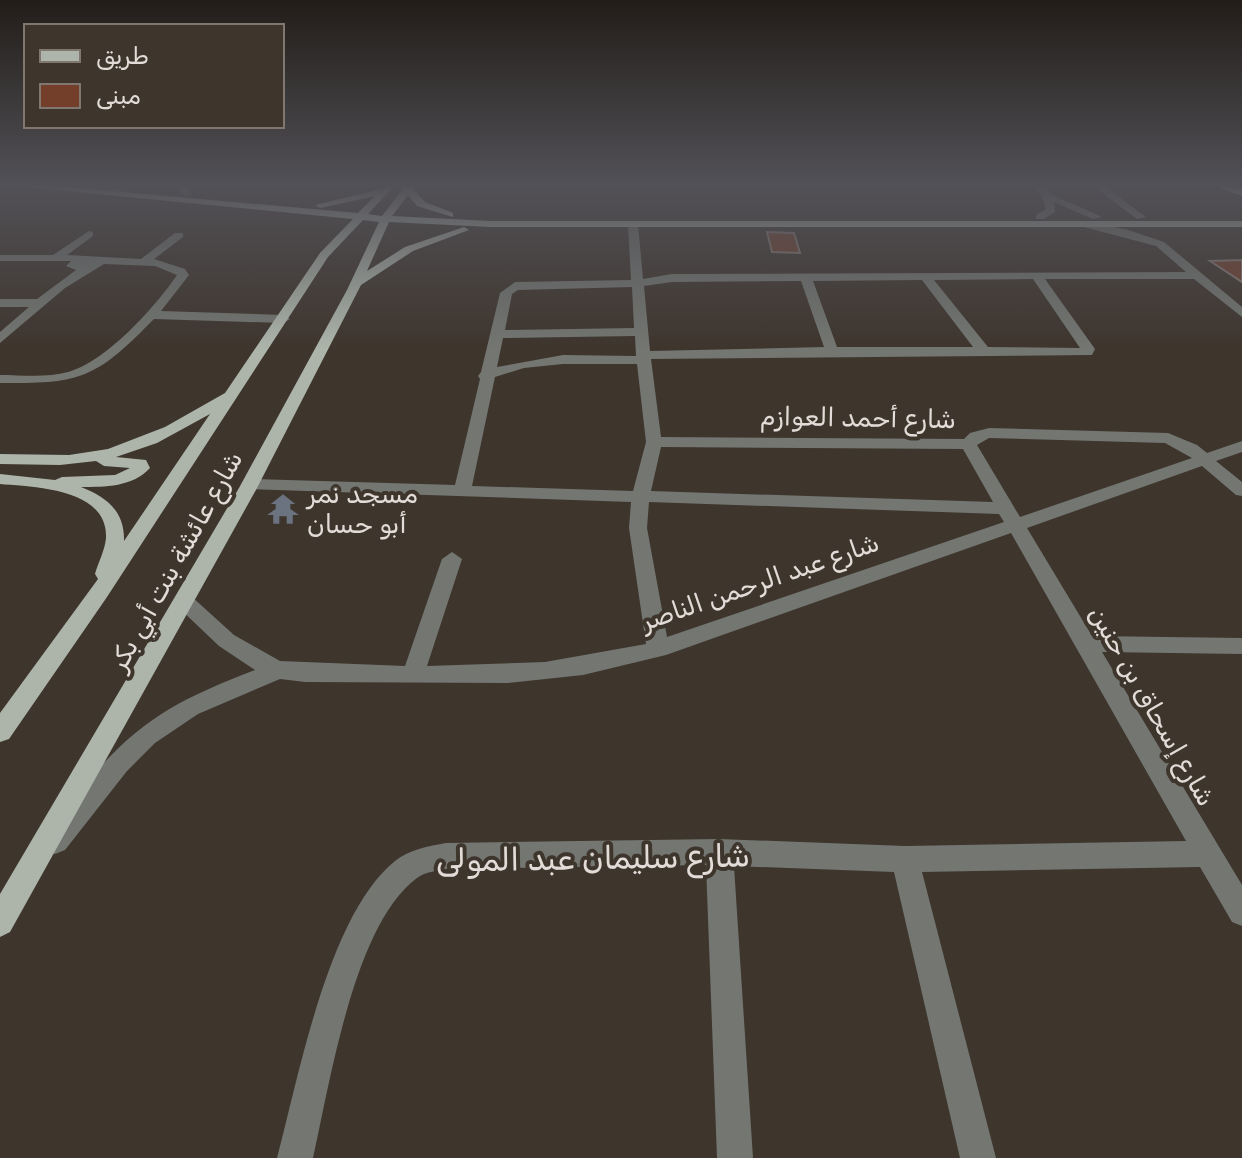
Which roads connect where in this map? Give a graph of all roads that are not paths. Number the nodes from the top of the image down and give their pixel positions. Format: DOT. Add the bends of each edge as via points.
graph roads {
  1 [pos="81,240"];
  2 [pos="172,240"];
  3 [pos="330,240"];
  4 [pos="367,240"];
  5 [pos="427,240"];
  6 [pos="634,240"];
  7 [pos="1148,240"];
  8 [pos="1160,240"];
  9 [pos="364,243"];
  10 [pos="1160,244"];
  11 [pos="0,258"];
  12 [pos="54,259"];
  13 [pos="140,262"];
  14 [pos="86,264"];
  15 [pos="0,265"];
  16 [pos="924,275"];
  17 [pos="1036,275"];
  18 [pos="1195,275"];
  19 [pos="806,277"];
  20 [pos="638,283"];
  21 [pos="353,290"];
  22 [pos="0,303"];
  23 [pos="40,303"];
  24 [pos="1241,311"];
  25 [pos="149,315"];
  26 [pos="283,319"];
  27 [pos="641,332"];
  28 [pos="495,334"];
  29 [pos="0,339"];
  30 [pos="832,351"];
  31 [pos="984,352"];
  32 [pos="643,357"];
  33 [pos="485,376"];
  34 [pos="0,379"];
  35 [pos="239,384"];
  36 [pos="654,442"];
  37 [pos="968,444"];
  38 [pos="1242,446"];
  39 [pos="0,459"];
  40 [pos="71,460"];
  41 [pos="1208,460"];
  42 [pos="1,481"];
  43 [pos="54,483"];
  44 [pos="250,484"];
  45 [pos="1242,491"];
  46 [pos="462,492"];
  47 [pos="640,496"];
  48 [pos="1010,518"];
  49 [pos="452,559"];
  50 [pos="100,592"];
  51 [pos="184,601"];
  52 [pos="1085,644"];
  53 [pos="1242,646"];
  54 [pos="658,649"];
  55 [pos="279,670"];
  56 [pos="413,675"];
  57 [pos="0,732"];
  58 [pos="719,852"];
  59 [pos="1206,854"];
  60 [pos="905,859"];
  61 [pos="35,863"];
  62 [pos="1242,912"];
  63 [pos="0,922"];
  64 [pos="295,1158"];
  65 [pos="735,1158"];
  66 [pos="978,1158"];
  1 -- 12 [label="street"];
  2 -- 13 [label="street"];
  3 -- 9 [label="main road"];
  3 -- 26 [label="main road, شارع عائشة بنت أبي بكر"];
  4 -- 9 [label="main road, شارع عائشة بنت أبي بكر"];
  5 -- 21 [label="main road" via="384,261"];
  6 -- 20 [label="street"];
  7 -- 10 [label="street"];
  8 -- 10 [label="street"];
  9 -- 21 [label="main road, شارع عائشة بنت أبي بكر"];
  10 -- 18 [label="street"];
  11 -- 12 [label="street"];
  12 -- 14 [label="street"];
  13 -- 14 [label="street"];
  13 -- 25 [label="street" via="176,267 183,275"];
  14 -- 15 [label="street"];
  14 -- 23 [label="street"];
  16 -- 17 [label="street"];
  16 -- 19 [label="street"];
  16 -- 31 [label="street"];
  17 -- 18 [label="street"];
  17 -- 31 [label="street" via="1087,352"];
  18 -- 24 [label="street"];
  19 -- 20 [label="street"];
  19 -- 30 [label="street"];
  20 -- 27 [label="street"];
  20 -- 28 [label="street" via="515,286 506,293"];
  21 -- 44 [label="main road, شارع عائشة بنت أبي بكر"];
  22 -- 23 [label="street"];
  23 -- 29 [label="street"];
  25 -- 26 [label="street"];
  25 -- 34 [label="street" via="88,370 51,379"];
  26 -- 35 [label="main road, شارع عائشة بنت أبي بكر"];
  27 -- 28 [label="street"];
  27 -- 32 [label="street"];
  28 -- 33 [label="street"];
  30 -- 31 [label="street"];
  30 -- 32 [label="street"];
  32 -- 33 [label="street" via="547,359"];
  32 -- 36 [label="street"];
  33 -- 46 [label="street"];
  35 -- 40 [label="main road" via="170,432"];
  35 -- 50 [label="main road, شارع عائشة بنت أبي بكر"];
  36 -- 37 [label="street, شارع أحمد العوازم"];
  36 -- 47 [label="street"];
  37 -- 41 [label="street" via="989,433 1152,436 1180,442"];
  37 -- 48 [label="street, شارع أحمد العوازم"];
  38 -- 41 [label="street, شارع عبد الرحمن الناصر"];
  39 -- 40 [label="main road"];
  40 -- 43 [label="main road" via="132,461 141,468 114,480"];
  41 -- 45 [label="street"];
  41 -- 48 [label="street, شارع عبد الرحمن الناصر"];
  42 -- 43 [label="main road"];
  43 -- 50 [label="main road" via="98,502 110,518 115,535"];
  44 -- 46 [label="street"];
  44 -- 51 [label="main road, شارع عائشة بنت أبي بكر"];
  46 -- 47 [label="street"];
  47 -- 48 [label="street"];
  47 -- 54 [label="street" via="642,569"];
  48 -- 52 [label="street, شارع إسحاق بن حنين"];
  48 -- 54 [label="street, شارع عبد الرحمن الناصر"];
  49 -- 56 [label="street"];
  50 -- 57 [label="main road, شارع عائشة بنت أبي بكر"];
  51 -- 55 [label="street, شارع عبد الرحمن الناصر" via="239,652"];
  51 -- 61 [label="main road, شارع عائشة بنت أبي بكر"];
  52 -- 53 [label="street"];
  52 -- 59 [label="street, شارع إسحاق بن حنين"];
  54 -- 56 [label="street, شارع عبد الرحمن الناصر" via="565,671"];
  55 -- 56 [label="street, شارع عبد الرحمن الناصر"];
  55 -- 61 [label="street, شارع عبد الرحمن الناصر" via="161,724"];
  58 -- 60 [label="street, شارع سليمان عبد المولى"];
  58 -- 64 [label="street, شارع سليمان عبد المولى" via="446,856 404,870 381,893 359,931"];
  58 -- 65 [label="street"];
  59 -- 60 [label="street, شارع سليمان عبد المولى"];
  59 -- 62 [label="street, شارع إسحاق بن حنين"];
  60 -- 66 [label="street"];
  61 -- 63 [label="main road, شارع عائشة بنت أبي بكر"];
}
